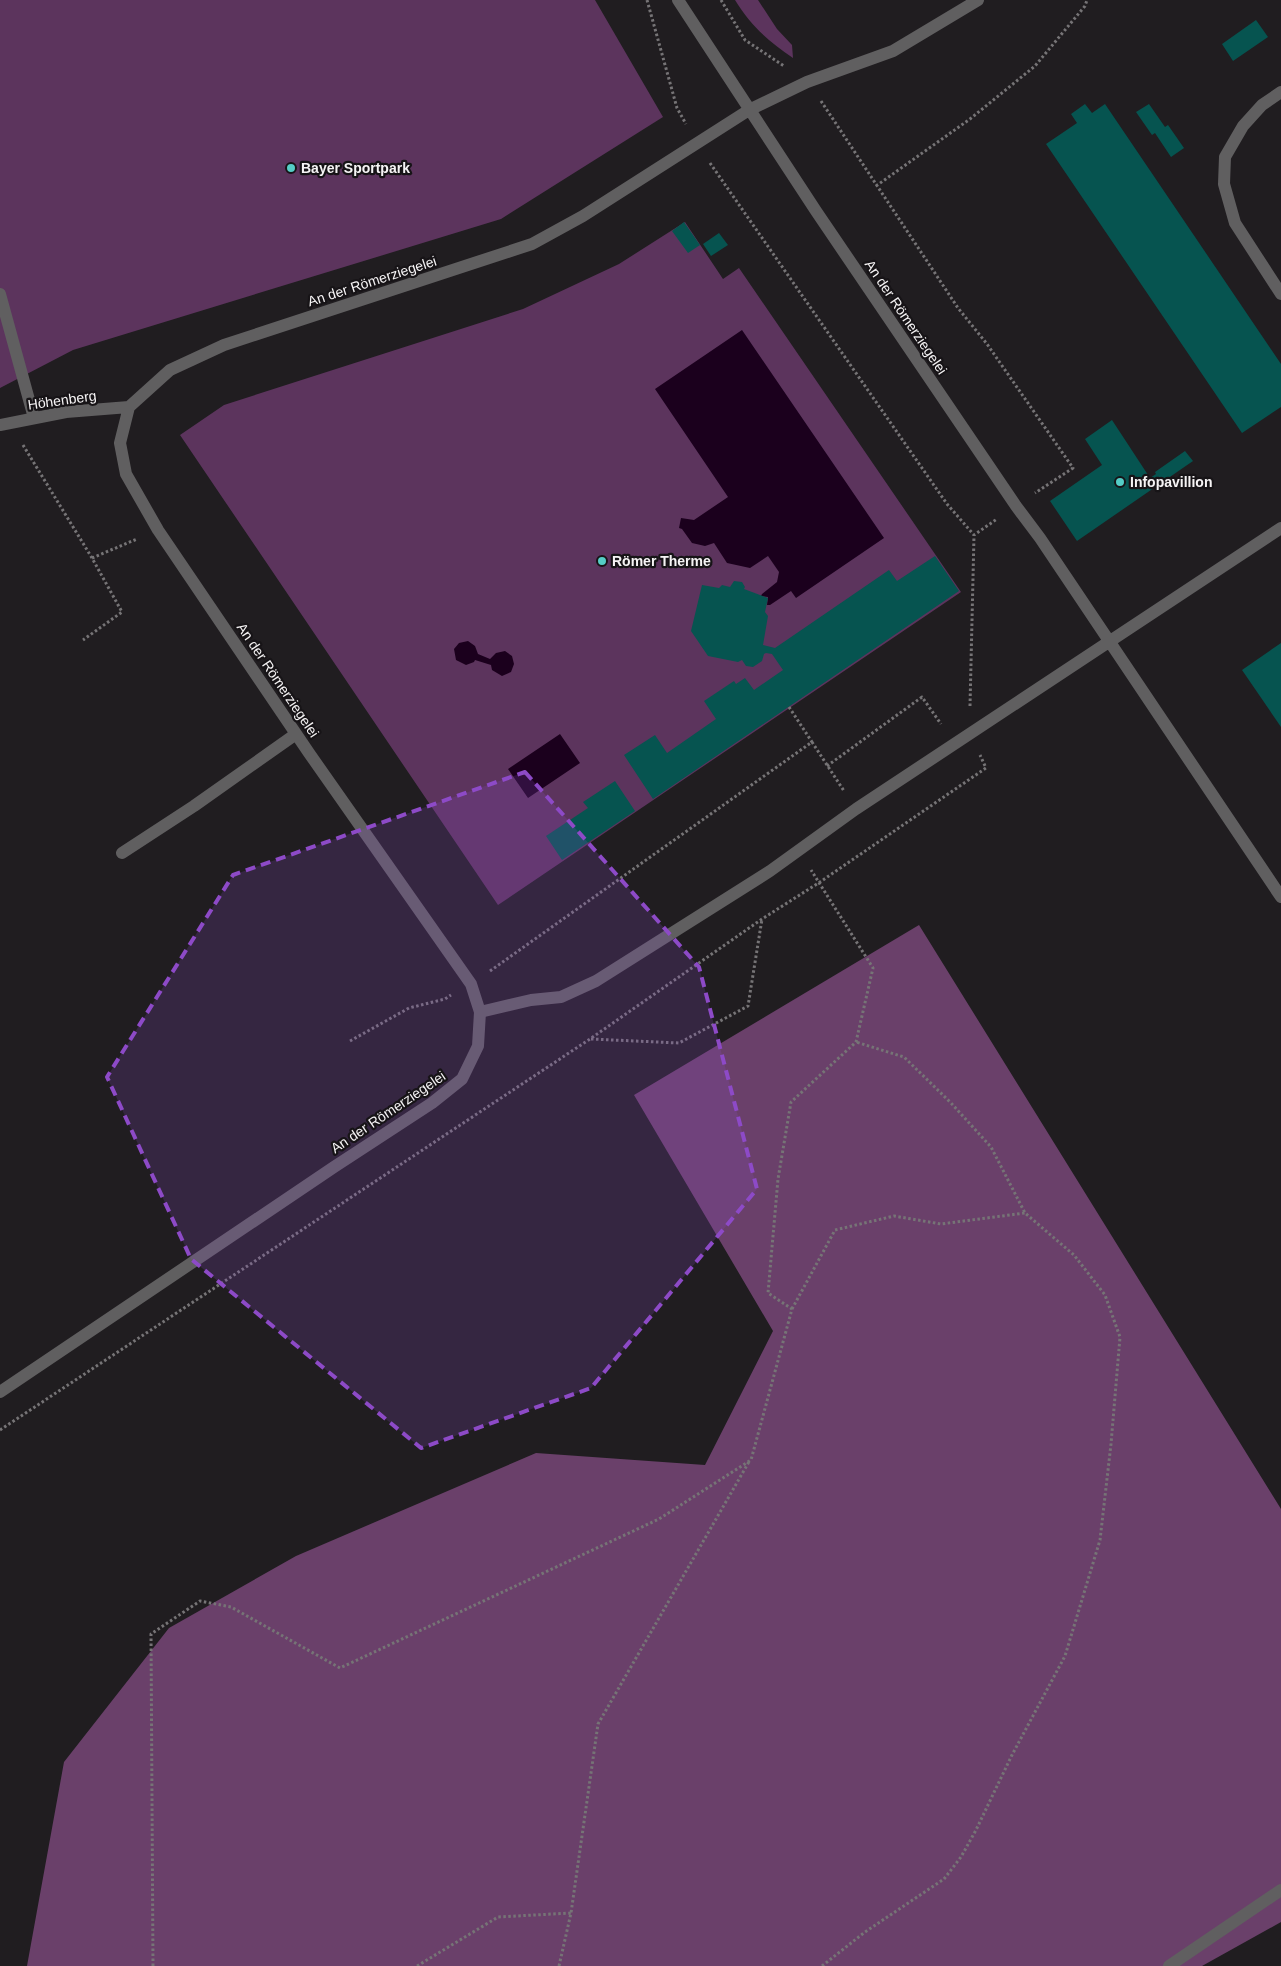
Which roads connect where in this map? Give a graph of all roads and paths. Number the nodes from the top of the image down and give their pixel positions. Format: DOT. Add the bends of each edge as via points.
graph roads {
  1 [pos="646,0"];
  2 [pos="678,0"];
  3 [pos="721,0"];
  4 [pos="978,0"];
  5 [pos="1087,0"];
  6 [pos="807,82"];
  7 [pos="1281,92"];
  8 [pos="749,110"];
  9 [pos="697,144"];
  10 [pos="876,186"];
  11 [pos="0,294"];
  12 [pos="1281,294"];
  13 [pos="129,407"];
  14 [pos="34,418"];
  15 [pos="4,424"];
  16 [pos="1016,506"];
  17 [pos="1281,528"];
  18 [pos="158,530"];
  19 [pos="974,535"];
  20 [pos="92,558"];
  21 [pos="83,640"];
  22 [pos="1108,641"];
  23 [pos="789,707"];
  24 [pos="945,730"];
  25 [pos="970,733"];
  26 [pos="296,734"];
  27 [pos="812,742"];
  28 [pos="827,766"];
  29 [pos="856,809"];
  30 [pos="798,852"];
  31 [pos="122,853"];
  32 [pos="820,882"];
  33 [pos="1281,897"];
  34 [pos="762,919"];
  35 [pos="471,984"];
  36 [pos="480,1012"];
  37 [pos="590,1039"];
  38 [pos="350,1041"];
  39 [pos="856,1042"];
  40 [pos="1025,1213"];
  41 [pos="792,1309"];
  42 [pos="0,1392"];
  43 [pos="0,1430"];
  44 [pos="751,1460"];
  45 [pos="1281,1890"];
  46 [pos="571,1913"];
  47 [pos="153,1966"];
  48 [pos="417,1966"];
  49 [pos="559,1966"];
  50 [pos="822,1966"];
  51 [pos="1169,1966"];
  1 -- 9 [label="path" via="677,108"];
  2 -- 8 [label="street, An der Römerziegelei"];
  3 -- 6 [label="path" via="745,40"];
  4 -- 6 [label="street" via="892,51"];
  5 -- 10 [label="path" via="1035,66 970,119"];
  6 -- 8 [label="street"];
  6 -- 10 [label="path"];
  7 -- 12 [label="street" via="1262,105 1243,126 1225,157 1224,184 1235,223"];
  8 -- 9 [label="street, An der Römerziegelei"];
  8 -- 16 [label="street, An der Römerziegelei"];
  9 -- 13 [label="street, An der Römerziegelei" via="532,244 224,345 170,370"];
  9 -- 19 [label="path" via="947,504"];
  10 -- 16 [label="path" via="958,308 987,344 1073,468"];
  11 -- 14 [label="street"];
  13 -- 14 [label="street, Höhenberg"];
  13 -- 18 [label="street, An der Römerziegelei" via="120,443 126,474"];
  14 -- 15 [label="street, Höhenberg"];
  15 -- 20 [label="path"];
  16 -- 19 [label="path"];
  16 -- 22 [label="street, An der Römerziegelei"];
  17 -- 22 [label="street"];
  18 -- 20 [label="path"];
  18 -- 26 [label="street, An der Römerziegelei"];
  19 -- 25 [label="path"];
  20 -- 21 [label="path" via="122,612"];
  22 -- 25 [label="street"];
  22 -- 33 [label="street, An der Römerziegelei"];
  23 -- 27 [label="path"];
  24 -- 28 [label="path" via="922,697"];
  25 -- 29 [label="street"];
  25 -- 32 [label="path" via="986,768"];
  26 -- 31 [label="street"];
  26 -- 35 [label="street, An der Römerziegelei"];
  27 -- 28 [label="path"];
  27 -- 35 [label="path"];
  28 -- 29 [label="path"];
  29 -- 30 [label="street"];
  30 -- 32 [label="path"];
  30 -- 36 [label="street" via="596,982 561,997 531,1000"];
  32 -- 34 [label="path"];
  32 -- 39 [label="path" via="873,968"];
  34 -- 37 [label="path"];
  34 -- 37 [label="path" via="748,1006 679,1044"];
  35 -- 36 [label="street, An der Römerziegelei"];
  35 -- 38 [label="path" via="444,999 409,1008"];
  36 -- 42 [label="street, An der Römerziegelei" via="478,1046 462,1079 432,1103"];
  37 -- 43 [label="path"];
  39 -- 40 [label="path" via="904,1057 950,1103 991,1147"];
  39 -- 41 [label="path" via="791,1102 778,1179 768,1293"];
  40 -- 41 [label="path" via="942,1224 894,1216 836,1230"];
  40 -- 50 [label="path" via="1074,1256 1105,1295 1120,1337 1100,1540 1065,1656 961,1857 944,1879 865,1932"];
  41 -- 44 [label="path"];
  44 -- 46 [label="path" via="598,1724"];
  44 -- 47 [label="path" via="659,1518 340,1668 231,1607 200,1601 151,1634"];
  45 -- 51 [label="street"];
  46 -- 48 [label="path" via="498,1917"];
  46 -- 49 [label="path"];
}
